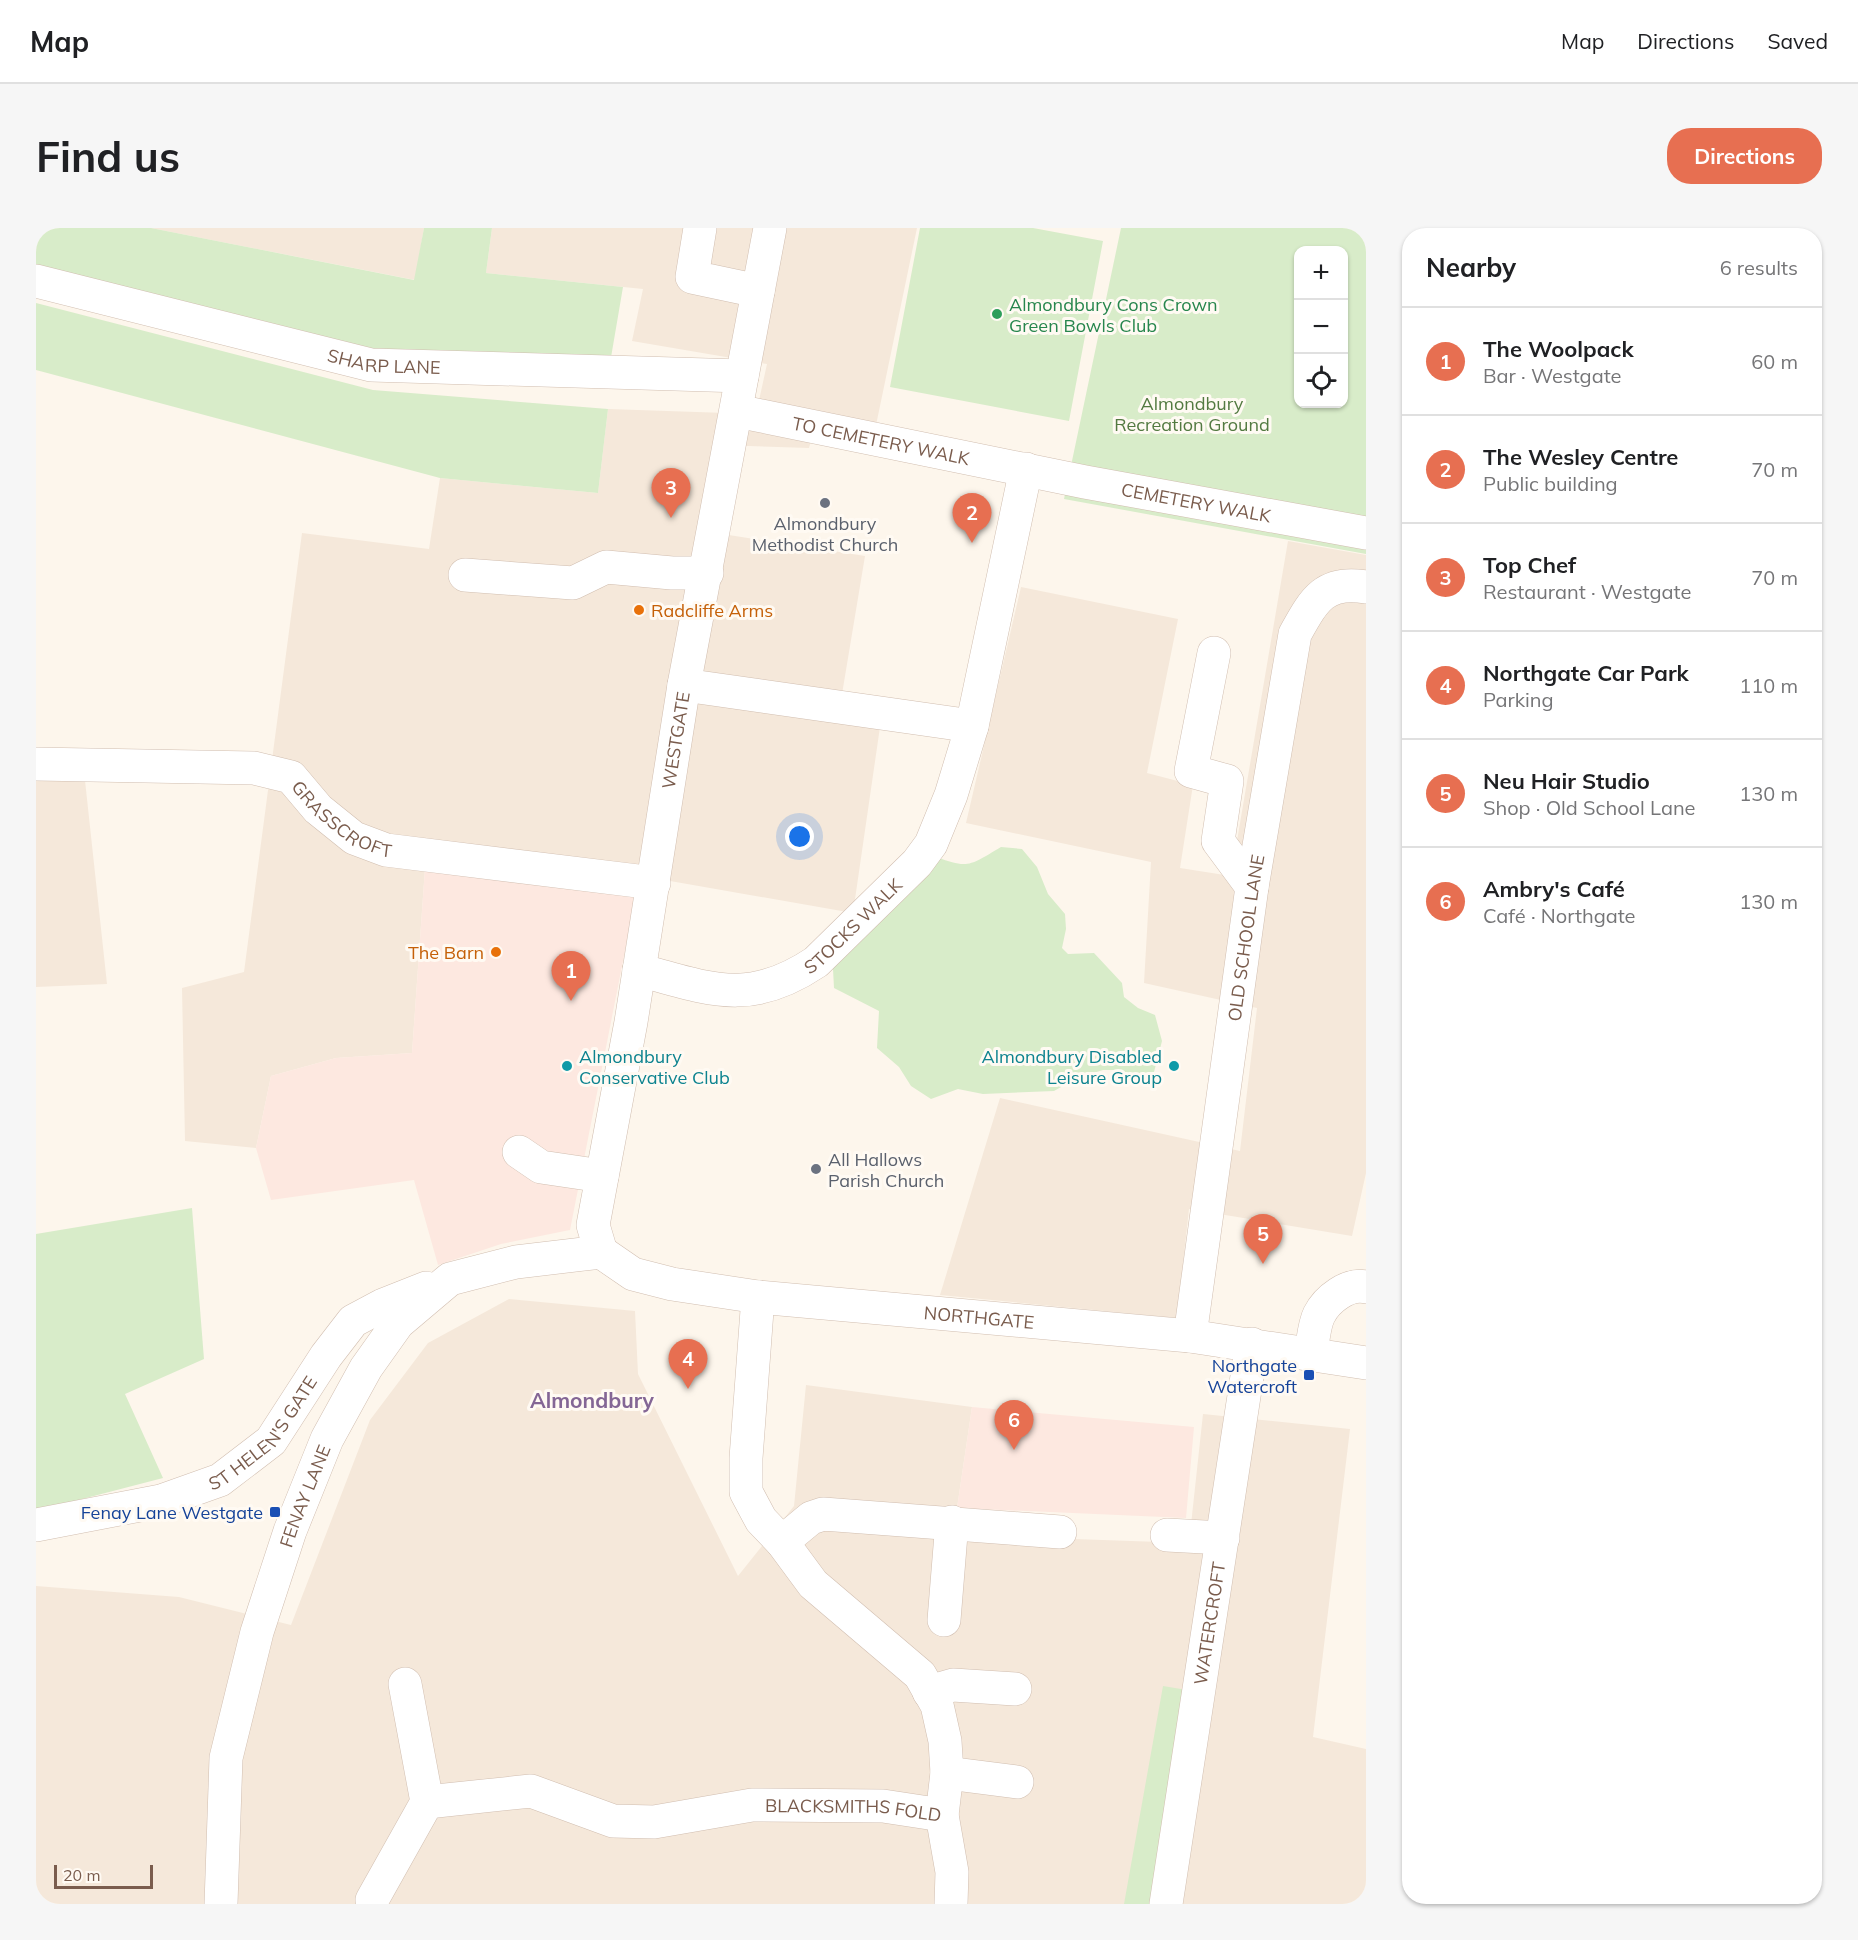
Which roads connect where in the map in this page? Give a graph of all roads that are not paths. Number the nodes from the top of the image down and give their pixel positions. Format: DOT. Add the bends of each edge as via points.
graph roads {
  1 [pos="700,228"];
  2 [pos="770,228"];
  3 [pos="36,281"];
  4 [pos="758,291"];
  5 [pos="742,376"];
  6 [pos="737,411"];
  7 [pos="1026,469"];
  8 [pos="1366,533"];
  9 [pos="707,573"];
  10 [pos="465,575"];
  11 [pos="1366,587"];
  12 [pos="1214,653"];
  13 [pos="684,685"];
  14 [pos="972,726"];
  15 [pos="36,764"];
  16 [pos="654,883"];
  17 [pos="1252,887"];
  18 [pos="639,970"];
  19 [pos="519,1152"];
  20 [pos="602,1176"];
  21 [pos="601,1252"];
  22 [pos="450,1279"];
  23 [pos="1366,1287"];
  24 [pos="758,1297"];
  25 [pos="1190,1336"];
  26 [pos="1252,1344"];
  27 [pos="1311,1353"];
  28 [pos="1366,1363"];
  29 [pos="952,1522"];
  30 [pos="36,1525"];
  31 [pos="1060,1532"];
  32 [pos="1167,1535"];
  33 [pos="1223,1538"];
  34 [pos="782,1542"];
  35 [pos="944,1620"];
  36 [pos="405,1684"];
  37 [pos="1015,1689"];
  38 [pos="929,1692"];
  39 [pos="947,1773"];
  40 [pos="1017,1782"];
  41 [pos="427,1802"];
  42 [pos="942,1815"];
  43 [pos="372,1900"];
  44 [pos="221,1904"];
  45 [pos="951,1904"];
  46 [pos="1166,1904"];
  1 -- 4 [label="street" via="692,277"];
  2 -- 4 [label="street, WESTGATE"];
  3 -- 5 [label="street, SHARP LANE" via="371,365"];
  4 -- 5 [label="street, WESTGATE"];
  5 -- 6 [label="street, WESTGATE"];
  6 -- 7 [label="street, TO CEMETERY WALK"];
  6 -- 9 [label="street, WESTGATE"];
  7 -- 8 [label="street, CEMETERY WALK"];
  7 -- 14 [label="street, STOCKS WALK"];
  9 -- 10 [label="street" via="606,567 573,583"];
  9 -- 13 [label="street, WESTGATE"];
  11 -- 17 [label="street, OLD SCHOOL LANE" via="1346,584 1324,592 1295,634"];
  12 -- 17 [label="street" via="1191,771 1227,781 1218,841"];
  13 -- 14 [label="street"];
  13 -- 16 [label="street, WESTGATE"];
  14 -- 18 [label="street, STOCKS WALK" via="931,844 917,864 816,962 766,988 715,991"];
  15 -- 16 [label="street, GRASSCROFT" via="254,768 291,777 318,809 354,838 386,850"];
  16 -- 18 [label="street, WESTGATE"];
  17 -- 25 [label="street, OLD SCHOOL LANE"];
  18 -- 20 [label="street, WESTGATE"];
  19 -- 20 [label="street" via="541,1167"];
  20 -- 21 [label="street, WESTGATE" via="593,1225"];
  21 -- 22 [label="street, FENAY LANE" via="516,1262"];
  21 -- 24 [label="street, NORTHGATE" via="633,1274"];
  22 -- 30 [label="street, ST HELEN'S GATE" via="353,1321 271,1441 220,1480 161,1501"];
  22 -- 44 [label="street, FENAY LANE" via="398,1323 366,1368 327,1439 290,1531 257,1632 226,1758"];
  23 -- 27 [label="street" via="1358,1285 1335,1295 1318,1315"];
  24 -- 25 [label="street, NORTHGATE"];
  24 -- 34 [label="street, BLACKSMITHS FOLD" via="738,1405 746,1492 761,1520"];
  25 -- 26 [label="street, NORTHGATE"];
  26 -- 27 [label="street, NORTHGATE"];
  26 -- 33 [label="street, WATERCROFT"];
  27 -- 28 [label="street, NORTHGATE"];
  29 -- 31 [label="street"];
  29 -- 34 [label="street" via="823,1514"];
  29 -- 35 [label="street"];
  32 -- 33 [label="street"];
  33 -- 46 [label="street, WATERCROFT"];
  34 -- 38 [label="street, BLACKSMITHS FOLD" via="813,1584 920,1675"];
  36 -- 41 [label="street"];
  37 -- 38 [label="street" via="953,1685"];
  38 -- 39 [label="street, BLACKSMITHS FOLD" via="937,1705"];
  39 -- 40 [label="street"];
  39 -- 42 [label="street, BLACKSMITHS FOLD"];
  41 -- 42 [label="street, BLACKSMITHS FOLD" via="531,1791 613,1821 654,1822 752,1805 883,1806"];
  41 -- 43 [label="street"];
  42 -- 45 [label="street" via="952,1872"];
}
